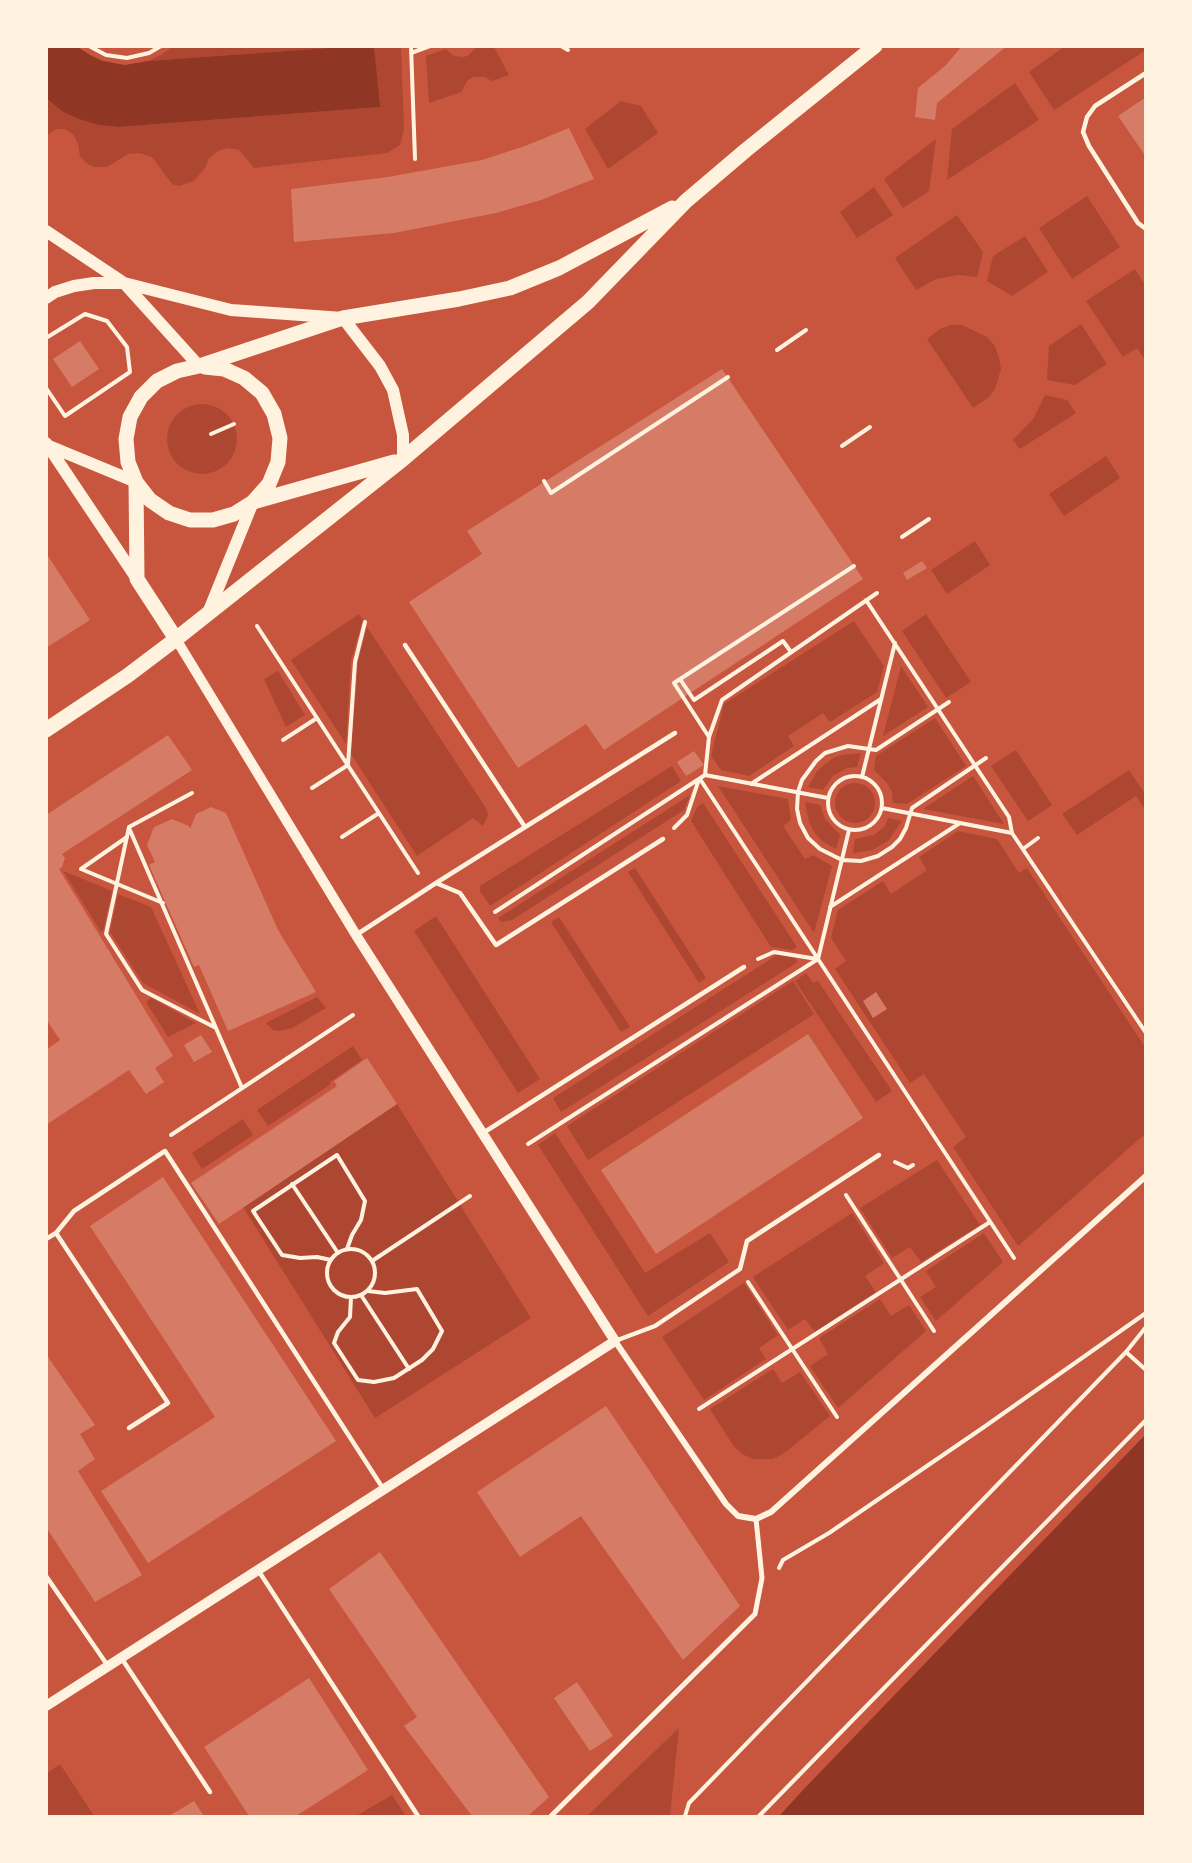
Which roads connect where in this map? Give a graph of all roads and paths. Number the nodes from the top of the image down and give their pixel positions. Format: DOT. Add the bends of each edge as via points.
graph roads {
  1 [pos="89,46"];
  2 [pos="161,46"];
  3 [pos="411,46"];
  4 [pos="430,46"];
  5 [pos="561,46"];
  6 [pos="875,46"];
  7 [pos="568,50"];
  8 [pos="411,53"];
  9 [pos="1146,73"];
  10 [pos="415,159"];
  11 [pos="686,201"];
  12 [pos="1146,229"];
  13 [pos="46,231"];
  14 [pos="124,283"];
  15 [pos="46,298"];
  16 [pos="343,318"];
  17 [pos="806,330"];
  18 [pos="46,338"];
  19 [pos="777,350"];
  20 [pos="199,366"];
  21 [pos="728,377"];
  22 [pos="46,388"];
  23 [pos="234,424"];
  24 [pos="870,427"];
  25 [pos="211,434"];
  26 [pos="47,444"];
  27 [pos="842,446"];
  28 [pos="403,459"];
  29 [pos="544,481"];
  30 [pos="136,482"];
  31 [pos="253,502"];
  32 [pos="929,519"];
  33 [pos="902,537"];
  34 [pos="854,566"];
  35 [pos="137,579"];
  36 [pos="877,593"];
  37 [pos="866,600"];
  38 [pos="208,614"];
  39 [pos="365,622"];
  40 [pos="257,626"];
  41 [pos="176,639"];
  42 [pos="895,643"];
  43 [pos="405,645"];
  44 [pos="791,652"];
  45 [pos="680,679"];
  46 [pos="881,699"];
  47 [pos="949,702"];
  48 [pos="938,709"];
  49 [pos="317,718"];
  50 [pos="46,730"];
  51 [pos="675,733"];
  52 [pos="709,737"];
  53 [pos="283,740"];
  54 [pos="869,748"];
  55 [pos="986,758"];
  56 [pos="348,765"];
  57 [pos="975,765"];
  58 [pos="705,775"];
  59 [pos="862,777"];
  60 [pos="700,779"];
  61 [pos="751,784"];
  62 [pos="312,788"];
  63 [pos="798,792"];
  64 [pos="192,793"];
  65 [pos="828,798"];
  66 [pos="882,808"];
  67 [pos="379,813"];
  68 [pos="911,814"];
  69 [pos="960,823"];
  70 [pos="129,827"];
  71 [pos="525,827"];
  72 [pos="849,830"];
  73 [pos="1012,833"];
  74 [pos="127,837"];
  75 [pos="342,837"];
  76 [pos="1038,837"];
  77 [pos="663,839"];
  78 [pos="1023,849"];
  79 [pos="842,860"];
  80 [pos="117,884"];
  81 [pos="436,884"];
  82 [pos="428,889"];
  83 [pos="163,903"];
  84 [pos="831,907"];
  85 [pos="482,921"];
  86 [pos="356,935"];
  87 [pos="774,951"];
  88 [pos="818,959"];
  89 [pos="744,967"];
  90 [pos="353,1015"];
  91 [pos="216,1028"];
  92 [pos="1146,1033"];
  93 [pos="242,1088"];
  94 [pos="482,1134"];
  95 [pos="528,1144"];
  96 [pos="165,1151"];
  97 [pos="879,1155"];
  98 [pos="1146,1176"];
  99 [pos="292,1185"];
  100 [pos="470,1196"];
  101 [pos="855,1210"];
  102 [pos="990,1222"];
  103 [pos="57,1233"];
  104 [pos="46,1239"];
  105 [pos="346,1249"];
  106 [pos="338,1253"];
  107 [pos="1014,1258"];
  108 [pos="331,1260"];
  109 [pos="372,1261"];
  110 [pos="748,1281"];
  111 [pos="901,1281"];
  112 [pos="368,1291"];
  113 [pos="361,1295"];
  114 [pos="351,1297"];
  115 [pos="1146,1313"];
  116 [pos="1146,1327"];
  117 [pos="934,1331"];
  118 [pos="615,1341"];
  119 [pos="793,1350"];
  120 [pos="1126,1352"];
  121 [pos="409,1369"];
  122 [pos="1146,1370"];
  123 [pos="699,1409"];
  124 [pos="837,1417"];
  125 [pos="1146,1420"];
  126 [pos="129,1428"];
  127 [pos="384,1490"];
  128 [pos="756,1519"];
  129 [pos="779,1569"];
  130 [pos="258,1570"];
  131 [pos="46,1576"];
  132 [pos="121,1658"];
  133 [pos="108,1666"];
  134 [pos="46,1706"];
  135 [pos="210,1792"];
  136 [pos="418,1816"];
  137 [pos="551,1816"];
  138 [pos="685,1816"];
  139 [pos="759,1816"];
  1 -- 2 [label="path" via="106,55 127,58"];
  3 -- 8 [label="path"];
  4 -- 8 [label="path"];
  5 -- 7 [label="path"];
  6 -- 11 [label="main road"];
  8 -- 10 [label="path"];
  9 -- 12 [label="lane" via="1095,106 1083,132 1138,223"];
  11 -- 16 [label="main road" via="559,268 510,288"];
  11 -- 28 [label="main road" via="588,302"];
  13 -- 14 [label="main road"];
  14 -- 15 [label="main road" via="74,286"];
  14 -- 16 [label="main road" via="231,310"];
  14 -- 20 [label="main road"];
  16 -- 20 [label="main road"];
  16 -- 28 [label="main road" via="380,366 393,390 403,435"];
  17 -- 19 [label="path"];
  18 -- 22 [label="path" via="85,314 107,321 127,347 130,372 65,416"];
  20 -- 30 [label="main road" via="157,381 141,397 130,417 126,439 128,462"];
  20 -- 31 [label="main road" via="224,369 244,378 262,393 274,414 280,438 278,462 269,484"];
  21 -- 29 [label="path" via="551,493"];
  23 -- 25 [label="path"];
  24 -- 27 [label="path"];
  26 -- 30 [label="main road"];
  26 -- 35 [label="main road"];
  28 -- 31 [label="main road"];
  28 -- 38 [label="main road"];
  30 -- 31 [label="main road" via="150,500 169,513 190,520 213,520 234,514"];
  30 -- 35 [label="main road"];
  31 -- 38 [label="main road"];
  32 -- 33 [label="path"];
  34 -- 45 [label="path"];
  35 -- 41 [label="main road"];
  36 -- 37 [label="path"];
  37 -- 42 [label="path"];
  37 -- 44 [label="path"];
  38 -- 41 [label="main road"];
  39 -- 56 [label="path" via="355,662"];
  40 -- 49 [label="path"];
  41 -- 50 [label="main road"];
  41 -- 86 [label="street"];
  42 -- 46 [label="path"];
  42 -- 48 [label="path"];
  43 -- 71 [label="lane"];
  44 -- 45 [label="path" via="783,641 694,700"];
  44 -- 52 [label="path" via="722,700"];
  45 -- 52 [label="path" via="674,683"];
  46 -- 54 [label="path"];
  46 -- 61 [label="path"];
  47 -- 48 [label="path"];
  48 -- 54 [label="path" via="876,750"];
  48 -- 57 [label="path"];
  49 -- 53 [label="path"];
  49 -- 56 [label="path"];
  51 -- 71 [label="lane"];
  52 -- 58 [label="path"];
  54 -- 59 [label="path"];
  54 -- 63 [label="path" via="848,746 825,753 808,769"];
  55 -- 57 [label="path"];
  56 -- 62 [label="path"];
  56 -- 67 [label="path"];
  57 -- 68 [label="path" via="912,808"];
  57 -- 73 [label="path" via="1009,817"];
  58 -- 60 [label="path"];
  58 -- 61 [label="path"];
  59 -- 65 [label="path" via="844,778"];
  59 -- 66 [label="path" via="876,785"];
  60 -- 77 [label="path" via="687,815"];
  60 -- 85 [label="path"];
  60 -- 88 [label="path"];
  61 -- 63 [label="path"];
  63 -- 65 [label="path"];
  63 -- 79 [label="path" via="798,816 808,838"];
  64 -- 70 [label="path"];
  65 -- 72 [label="path" via="830,815"];
  66 -- 68 [label="path"];
  66 -- 72 [label="path" via="867,828"];
  67 -- 75 [label="path"];
  67 -- 82 [label="path"];
  68 -- 69 [label="path"];
  68 -- 79 [label="path" via="892,847 869,859"];
  69 -- 73 [label="path"];
  69 -- 84 [label="path"];
  70 -- 74 [label="path"];
  70 -- 83 [label="path"];
  71 -- 81 [label="lane"];
  72 -- 79 [label="path"];
  73 -- 78 [label="path"];
  74 -- 80 [label="path"];
  74 -- 80 [label="path" via="81,869"];
  76 -- 78 [label="path"];
  77 -- 85 [label="lane" via="496,945"];
  78 -- 92 [label="path"];
  79 -- 84 [label="path"];
  80 -- 83 [label="path"];
  80 -- 91 [label="path" via="106,934 142,990"];
  81 -- 82 [label="lane"];
  81 -- 85 [label="lane" via="460,893"];
  82 -- 86 [label="lane"];
  83 -- 91 [label="path"];
  84 -- 88 [label="path"];
  86 -- 94 [label="street"];
  87 -- 88 [label="path"];
  88 -- 95 [label="path"];
  88 -- 102 [label="path"];
  89 -- 94 [label="lane"];
  90 -- 93 [label="path"];
  91 -- 93 [label="path"];
  93 -- 96 [label="path" via="172,1134"];
  94 -- 118 [label="street"];
  96 -- 103 [label="lane" via="74,1211"];
  96 -- 127 [label="lane"];
  97 -- 118 [label="lane" via="747,1241 740,1269 654,1326"];
  98 -- 128 [label="street" via="771,1512"];
  99 -- 105 [label="path" via="337,1155 365,1201 361,1220"];
  99 -- 106 [label="path"];
  99 -- 108 [label="path" via="252,1211 282,1255"];
  100 -- 109 [label="path"];
  101 -- 111 [label="path"];
  102 -- 107 [label="path"];
  102 -- 111 [label="path"];
  103 -- 104 [label="lane"];
  103 -- 126 [label="lane" via="168,1403"];
  105 -- 106 [label="path"];
  105 -- 109 [label="path" via="365,1253"];
  106 -- 108 [label="path"];
  108 -- 114 [label="path" via="328,1280 341,1295"];
  109 -- 112 [label="path" via="375,1276"];
  110 -- 119 [label="path"];
  111 -- 117 [label="path"];
  111 -- 119 [label="path"];
  112 -- 113 [label="path"];
  112 -- 121 [label="path" via="417,1289 442,1331 433,1349"];
  113 -- 114 [label="path"];
  113 -- 121 [label="path"];
  114 -- 121 [label="path" via="350,1317 334,1343 358,1380 394,1378"];
  115 -- 129 [label="path" via="975,1434 783,1560"];
  116 -- 120 [label="path"];
  118 -- 127 [label="street"];
  118 -- 128 [label="street" via="726,1504 738,1516"];
  119 -- 123 [label="path"];
  119 -- 124 [label="path"];
  120 -- 122 [label="path"];
  120 -- 138 [label="path" via="689,1803"];
  125 -- 139 [label="path"];
  127 -- 130 [label="street"];
  128 -- 137 [label="street" via="762,1578 755,1614"];
  130 -- 132 [label="street"];
  130 -- 136 [label="lane"];
  131 -- 133 [label="lane"];
  132 -- 133 [label="street"];
  132 -- 135 [label="lane"];
  133 -- 134 [label="street"];
}
